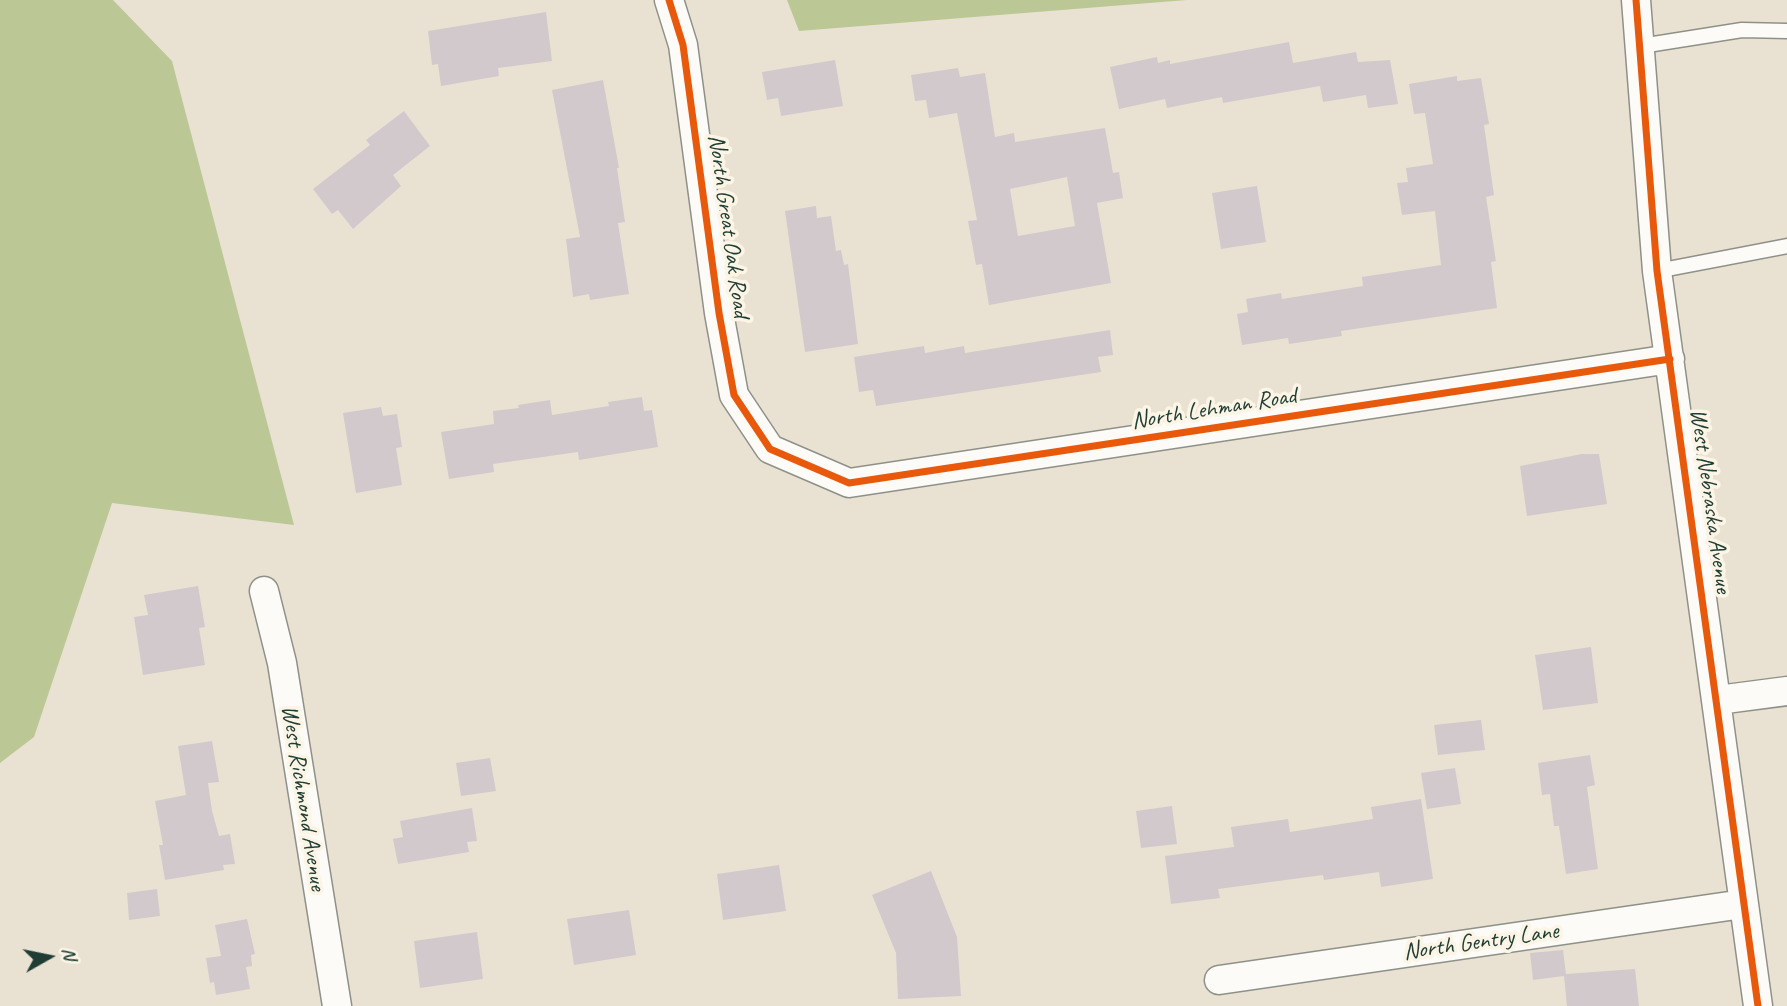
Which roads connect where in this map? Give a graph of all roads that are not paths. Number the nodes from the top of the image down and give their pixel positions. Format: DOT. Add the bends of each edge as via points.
graph roads {
  1 [pos="670,0"];
  2 [pos="1636,0"];
  3 [pos="1787,32"];
  4 [pos="1641,46"];
  5 [pos="1787,246"];
  6 [pos="1657,271"];
  7 [pos="1670,359"];
  8 [pos="770,449"];
  9 [pos="264,591"];
  10 [pos="1787,691"];
  11 [pos="1718,700"];
  12 [pos="1743,905"];
  13 [pos="1219,980"];
  14 [pos="337,1006"];
  15 [pos="1758,1006"];
  1 -- 8 [label="street, North Great Oak Road" via="683,45 734,395"];
  2 -- 4 [label="street, West Nebraska Avenue"];
  3 -- 4 [label="lane" via="1742,30"];
  4 -- 6 [label="street, West Nebraska Avenue"];
  5 -- 6 [label="lane"];
  6 -- 7 [label="street, West Nebraska Avenue"];
  7 -- 8 [label="street, North Lehman Road" via="849,483"];
  7 -- 11 [label="street, West Nebraska Avenue"];
  9 -- 14 [label="street, West Richmond Avenue" via="282,663"];
  10 -- 11 [label="street"];
  11 -- 12 [label="street, West Nebraska Avenue"];
  12 -- 13 [label="street, North Gentry Lane"];
  12 -- 15 [label="street, West Nebraska Avenue"];
}
